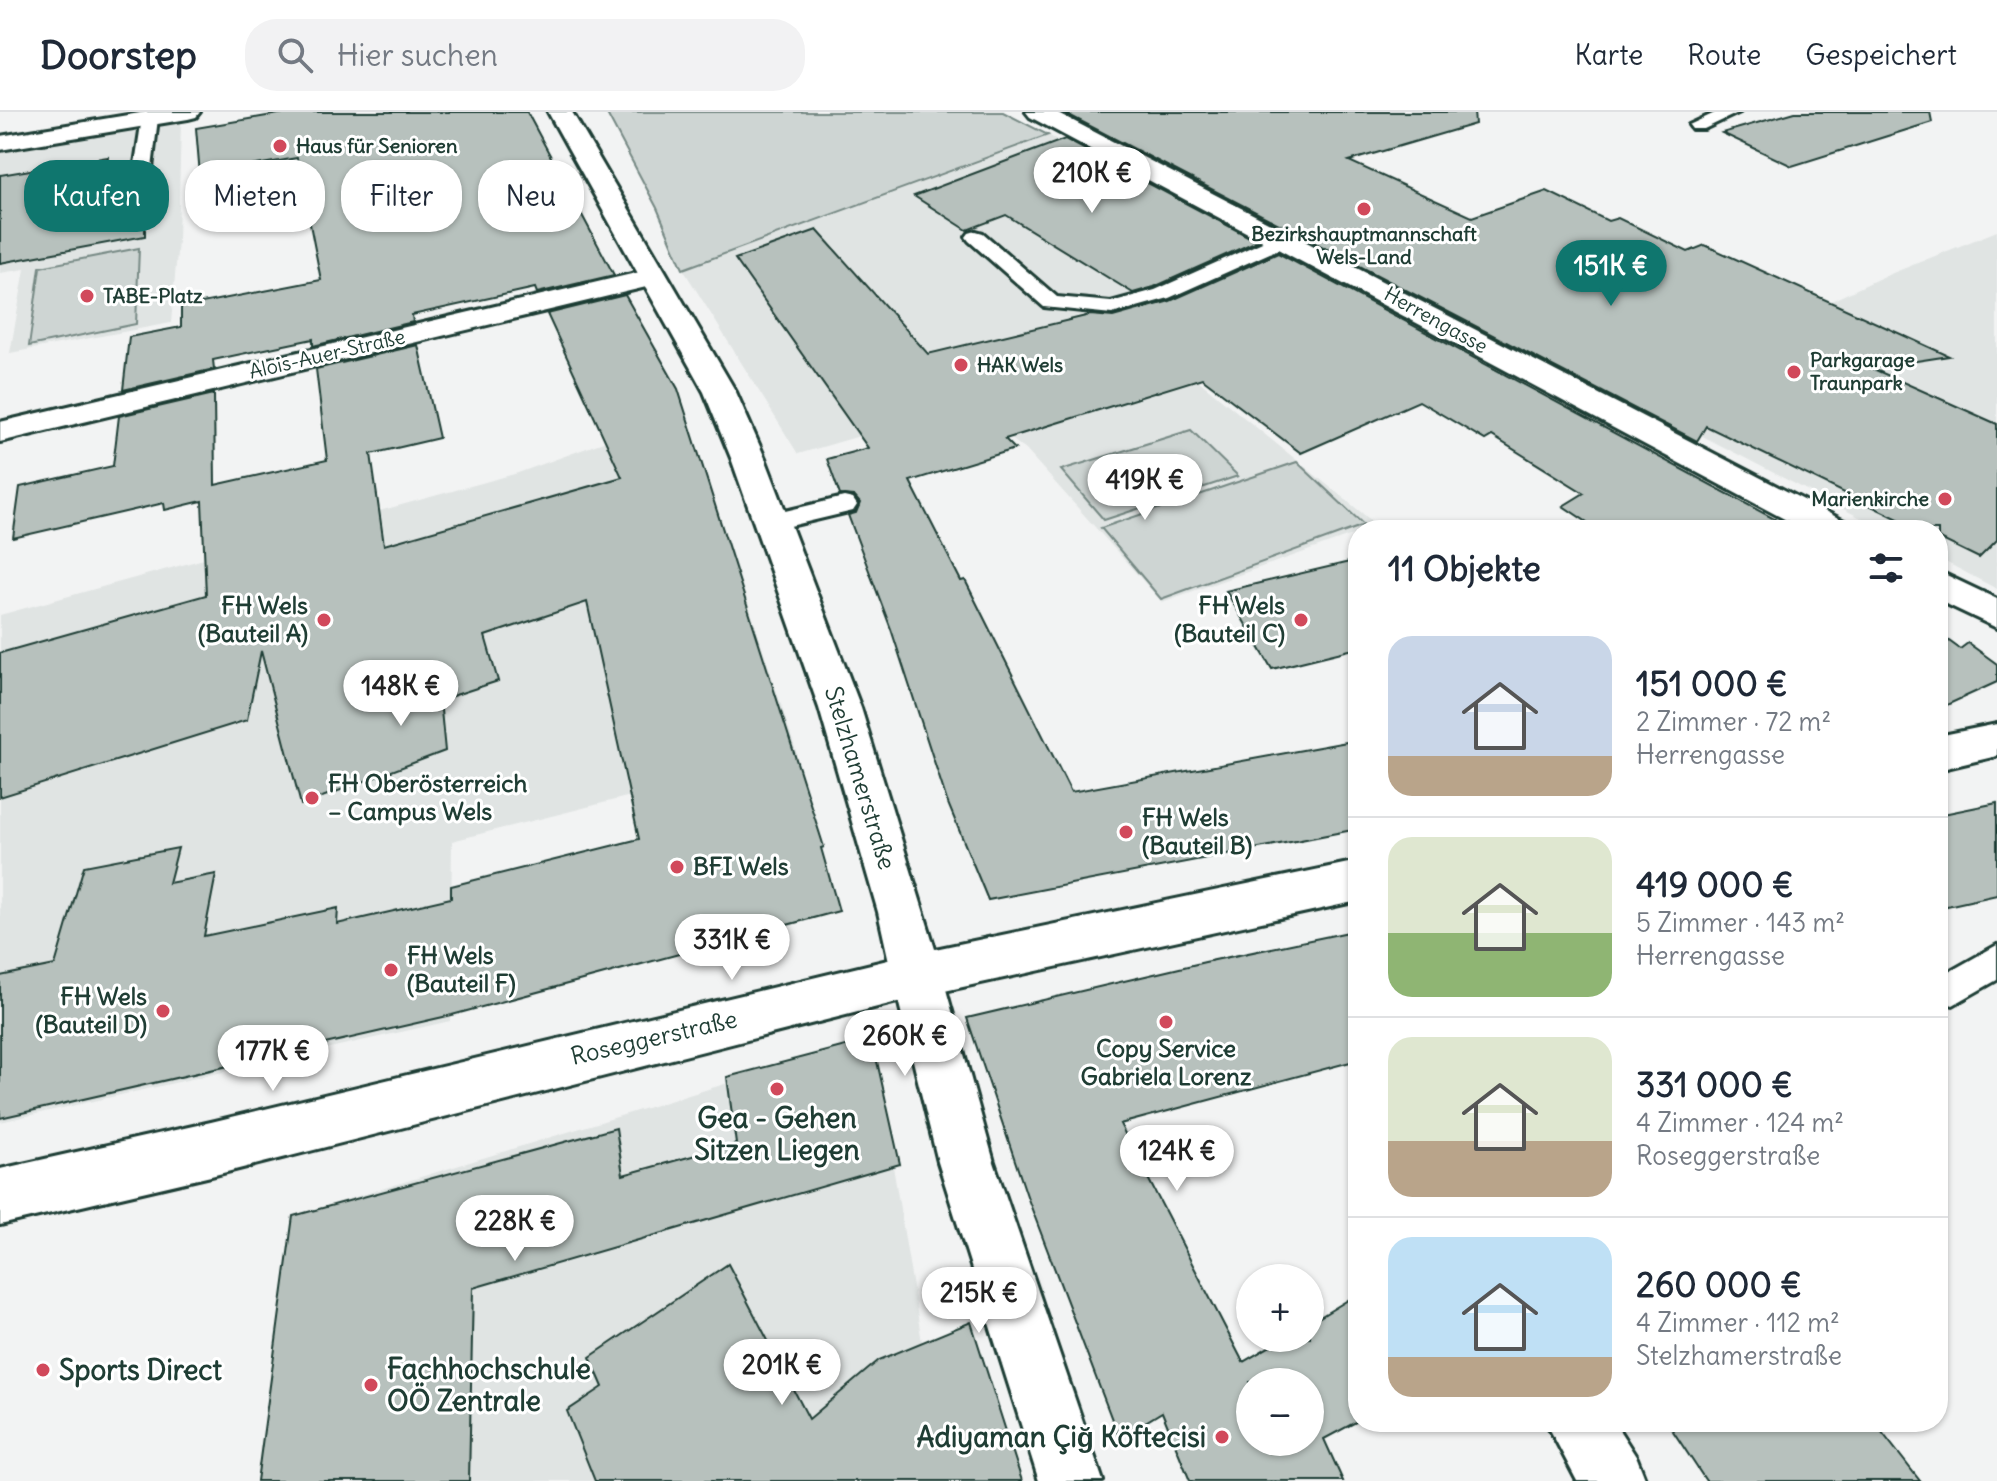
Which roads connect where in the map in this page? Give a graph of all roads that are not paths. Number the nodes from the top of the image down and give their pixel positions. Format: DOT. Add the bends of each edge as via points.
graph roads {
  1 [pos="188,112"];
  2 [pos="560,112"];
  3 [pos="1038,112"];
  4 [pos="1732,112"];
  5 [pos="150,118"];
  6 [pos="1698,125"];
  7 [pos="0,143"];
  8 [pos="144,160"];
  9 [pos="976,237"];
  10 [pos="1285,239"];
  11 [pos="653,277"];
  12 [pos="0,432"];
  13 [pos="844,505"];
  14 [pos="1814,520"];
  15 [pos="769,523"];
  16 [pos="1948,589"];
  17 [pos="1997,615"];
  18 [pos="1997,740"];
  19 [pos="1948,751"];
  20 [pos="1348,883"];
  21 [pos="1997,961"];
  22 [pos="917,975"];
  23 [pos="1953,989"];
  24 [pos="0,1197"];
  25 [pos="1584,1432"];
  26 [pos="1071,1481"];
  27 [pos="1614,1481"];
  1 -- 5 [label="street"];
  2 -- 11 [label="street, Stelzhamerstraße"];
  3 -- 10 [label="street, Herrengasse"];
  4 -- 6 [label="lane"];
  5 -- 7 [label="street"];
  5 -- 8 [label="lane"];
  9 -- 10 [label="lane" via="1051,303 1112,308 1162,294"];
  10 -- 14 [label="street, Herrengasse"];
  11 -- 12 [label="street, Alois-Auer-Straße"];
  11 -- 15 [label="street, Stelzhamerstraße" via="720,392"];
  13 -- 15 [label="lane"];
  15 -- 22 [label="street, Stelzhamerstraße" via="840,708"];
  16 -- 17 [label="street"];
  18 -- 19 [label="street"];
  20 -- 22 [label="street, Roseggerstraße"];
  21 -- 23 [label="lane"];
  22 -- 24 [label="street, Roseggerstraße"];
  22 -- 26 [label="street, Stelzhamerstraße" via="966,1162"];
  25 -- 27 [label="street"];
}
